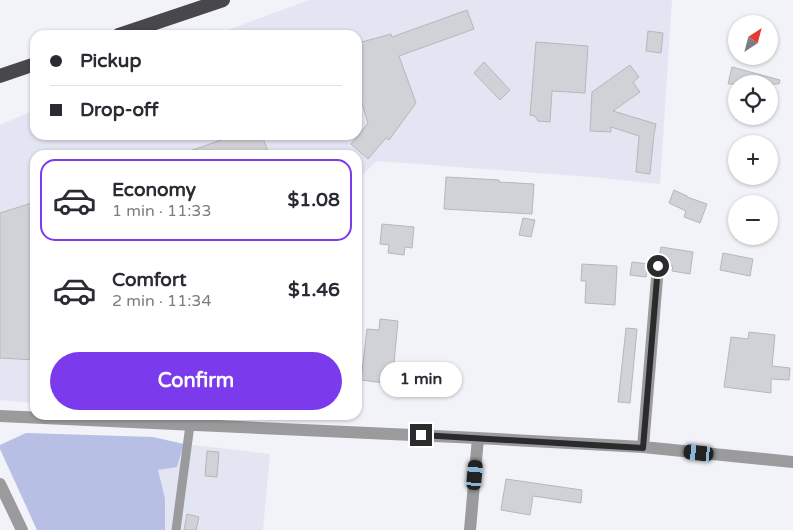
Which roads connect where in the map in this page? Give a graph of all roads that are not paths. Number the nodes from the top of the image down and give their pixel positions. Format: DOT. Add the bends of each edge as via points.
graph roads {
  1 [pos="223,0"];
  2 [pos="134,30"];
  3 [pos="30,66"];
  4 [pos="0,76"];
  5 [pos="658,266"];
  6 [pos="0,416"];
  7 [pos="30,417"];
  8 [pos="84,420"];
  9 [pos="190,425"];
  10 [pos="478,438"];
  11 [pos="643,448"];
  12 [pos="793,462"];
  13 [pos="0,484"];
  14 [pos="22,530"];
  15 [pos="176,530"];
  16 [pos="470,530"];
  1 -- 2 [label="highway"];
  3 -- 4 [label="highway"];
  5 -- 11 [label="street"];
  6 -- 7 [label="street"];
  8 -- 9 [label="street"];
  9 -- 10 [label="street"];
  9 -- 15 [label="lane"];
  10 -- 11 [label="street"];
  10 -- 16 [label="street"];
  11 -- 12 [label="street"];
  13 -- 14 [label="street"];
}
